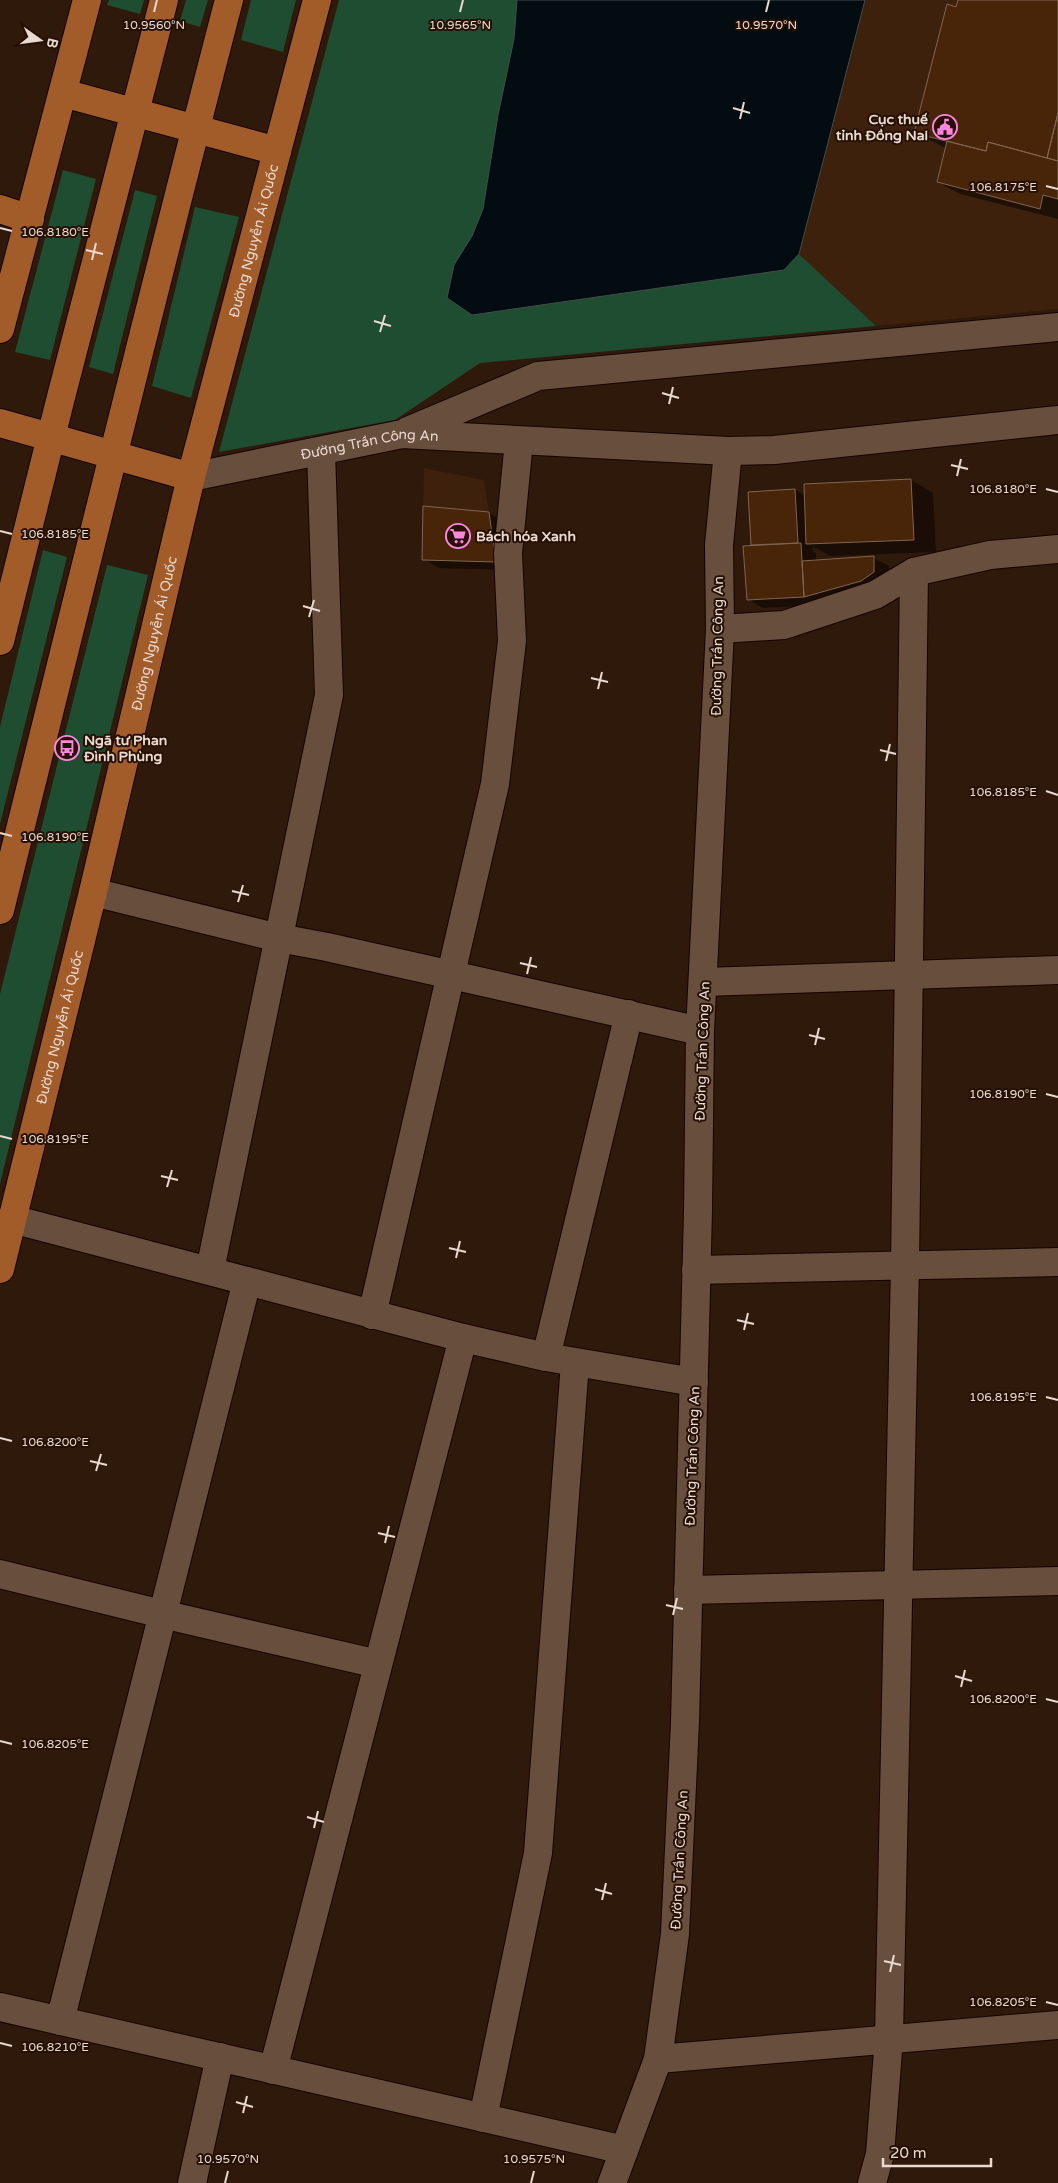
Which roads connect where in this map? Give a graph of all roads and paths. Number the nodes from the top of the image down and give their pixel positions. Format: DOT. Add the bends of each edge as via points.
graph roads {
  1 [pos="88,0"];
  2 [pos="164,0"];
  3 [pos="229,0"];
  4 [pos="317,0"];
  5 [pos="63,93"];
  6 [pos="134,113"];
  7 [pos="196,129"];
  8 [pos="277,151"];
  9 [pos="0,209"];
  10 [pos="30,219"];
  11 [pos="1058,327"];
  12 [pos="0,329"];
  13 [pos="1058,420"];
  14 [pos="0,423"];
  15 [pos="402,434"];
  16 [pos="50,437"];
  17 [pos="519,440"];
  18 [pos="321,451"];
  19 [pos="728,451"];
  20 [pos="114,455"];
  21 [pos="191,477"];
  22 [pos="1058,549"];
  23 [pos="914,572"];
  24 [pos="720,629"];
  25 [pos="0,641"];
  26 [pos="93,892"];
  27 [pos="0,910"];
  28 [pos="279,938"];
  29 [pos="1058,970"];
  30 [pos="451,975"];
  31 [pos="910,975"];
  32 [pos="703,982"];
  33 [pos="629,1014"];
  34 [pos="700,1031"];
  35 [pos="12,1219"];
  36 [pos="1058,1262"];
  37 [pos="905,1265"];
  38 [pos="0,1269"];
  39 [pos="210,1270"];
  40 [pos="696,1270"];
  41 [pos="247,1281"];
  42 [pos="372,1315"];
  43 [pos="463,1338"];
  44 [pos="546,1357"];
  45 [pos="575,1363"];
  46 [pos="694,1382"];
  47 [pos="0,1574"];
  48 [pos="1058,1581"];
  49 [pos="897,1586"];
  50 [pos="688,1590"];
  51 [pos="162,1614"];
  52 [pos="378,1664"];
  53 [pos="0,2007"];
  54 [pos="60,2021"];
  55 [pos="1058,2025"];
  56 [pos="889,2038"];
  57 [pos="220,2057"];
  58 [pos="658,2059"];
  59 [pos="273,2070"];
  60 [pos="483,2118"];
  61 [pos="624,2150"];
  62 [pos="192,2183"];
  63 [pos="612,2183"];
  64 [pos="872,2183"];
  1 -- 5 [label="main road"];
  2 -- 6 [label="main road"];
  3 -- 7 [label="main road"];
  4 -- 8 [label="main road, Đường Nguyễn Ái Quốc"];
  5 -- 6 [label="main road"];
  5 -- 10 [label="main road"];
  6 -- 7 [label="main road"];
  6 -- 16 [label="main road"];
  7 -- 8 [label="main road"];
  7 -- 20 [label="main road"];
  8 -- 21 [label="main road, Đường Nguyễn Ái Quốc"];
  9 -- 10 [label="main road"];
  10 -- 12 [label="main road"];
  11 -- 15 [label="street" via="538,376"];
  13 -- 19 [label="street" via="774,450"];
  14 -- 16 [label="main road"];
  15 -- 17 [label="street, Đường Trần Công An"];
  15 -- 18 [label="street, Đường Trần Công An"];
  16 -- 20 [label="main road"];
  16 -- 25 [label="main road"];
  17 -- 19 [label="street, Đường Trần Công An"];
  17 -- 30 [label="street" via="508,553 512,641 495,784"];
  18 -- 21 [label="street, Đường Trần Công An"];
  18 -- 28 [label="street" via="328,695"];
  19 -- 24 [label="street, Đường Trần Công An" via="719,545"];
  20 -- 21 [label="main road"];
  20 -- 27 [label="main road"];
  21 -- 26 [label="main road, Đường Nguyễn Ái Quốc"];
  22 -- 23 [label="street" via="990,555"];
  23 -- 24 [label="street" via="875,595 784,624"];
  23 -- 31 [label="street"];
  24 -- 32 [label="street, Đường Trần Công An"];
  26 -- 28 [label="street"];
  26 -- 35 [label="main road, Đường Nguyễn Ái Quốc"];
  28 -- 30 [label="street"];
  28 -- 39 [label="street"];
  29 -- 31 [label="street"];
  30 -- 33 [label="street"];
  30 -- 42 [label="street"];
  31 -- 32 [label="street"];
  31 -- 37 [label="street"];
  32 -- 34 [label="street, Đường Trần Công An"];
  33 -- 34 [label="street"];
  33 -- 44 [label="street"];
  34 -- 40 [label="street, Đường Trần Công An"];
  35 -- 38 [label="main road, Đường Nguyễn Ái Quốc"];
  35 -- 39 [label="street"];
  36 -- 37 [label="street"];
  37 -- 40 [label="street"];
  37 -- 49 [label="street"];
  39 -- 41 [label="street"];
  40 -- 46 [label="street, Đường Trần Công An"];
  41 -- 42 [label="street"];
  41 -- 51 [label="street"];
  42 -- 43 [label="street"];
  43 -- 44 [label="street"];
  43 -- 52 [label="street"];
  44 -- 45 [label="street"];
  45 -- 46 [label="street"];
  45 -- 60 [label="street" via="538,1853"];
  46 -- 50 [label="street, Đường Trần Công An"];
  47 -- 51 [label="street"];
  48 -- 49 [label="street"];
  49 -- 50 [label="street"];
  49 -- 56 [label="street"];
  50 -- 58 [label="street, Đường Trần Công An" via="683,1790 675,1924"];
  51 -- 52 [label="street"];
  51 -- 54 [label="street"];
  52 -- 59 [label="street"];
  53 -- 54 [label="street"];
  54 -- 57 [label="street"];
  55 -- 56 [label="street"];
  56 -- 58 [label="street"];
  56 -- 64 [label="street" via="880,2154"];
  57 -- 59 [label="street"];
  57 -- 62 [label="street"];
  58 -- 61 [label="street, Đường Trần Công An"];
  59 -- 60 [label="street"];
  60 -- 61 [label="street"];
  61 -- 63 [label="street, Đường Trần Công An"];
}
